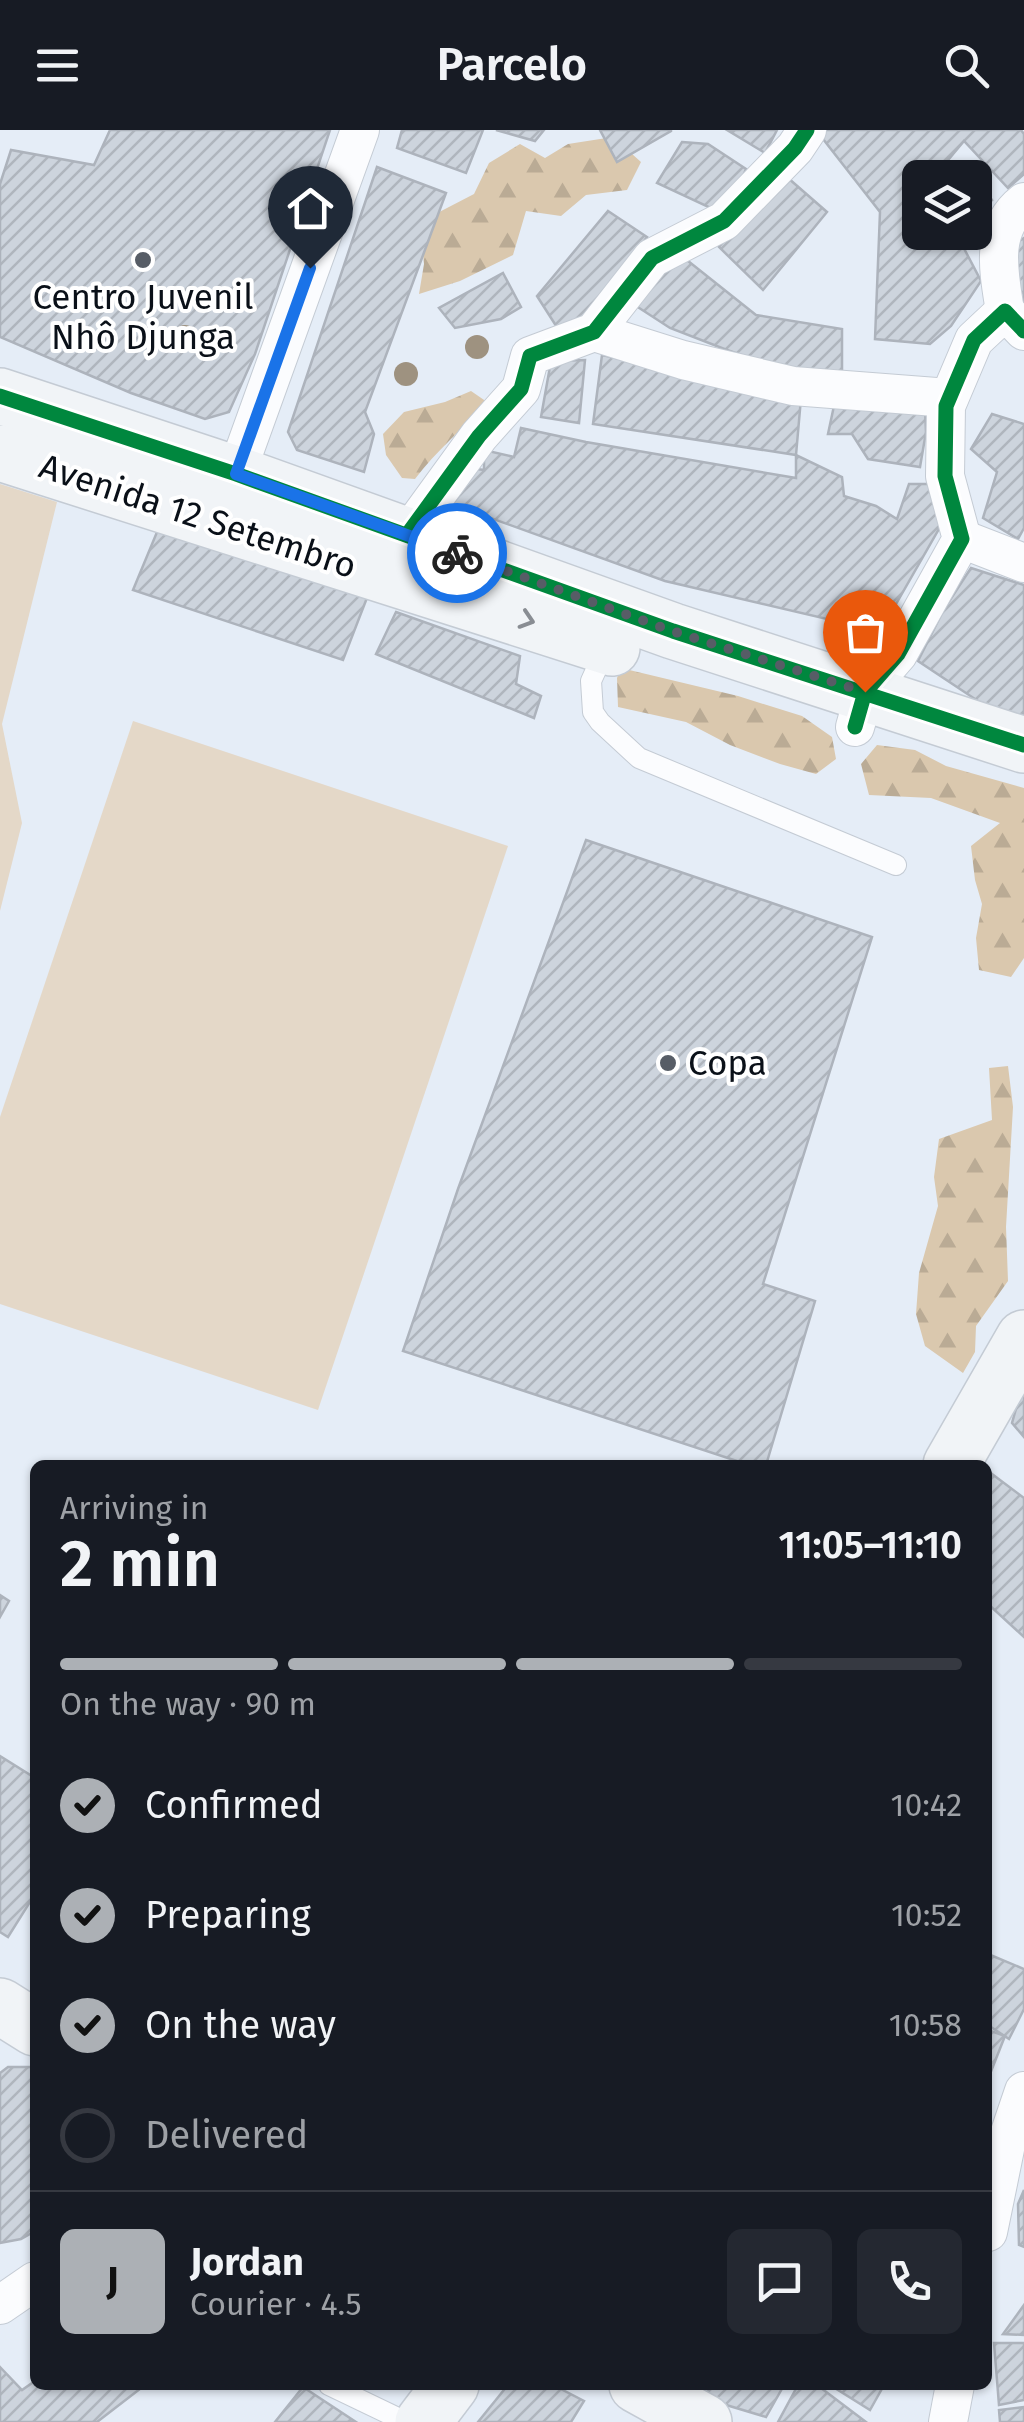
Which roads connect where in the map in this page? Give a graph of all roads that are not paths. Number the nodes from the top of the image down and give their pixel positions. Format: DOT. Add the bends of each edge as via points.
graph roads {
  1 [pos="360,130"];
  2 [pos="807,130"];
  3 [pos="1024,202"];
  4 [pos="1014,322"];
  5 [pos="594,332"];
  6 [pos="0,396"];
  7 [pos="949,398"];
  8 [pos="0,453"];
  9 [pos="236,474"];
  10 [pos="407,536"];
  11 [pos="962,539"];
  12 [pos="1024,563"];
  13 [pos="606,646"];
  14 [pos="860,710"];
  15 [pos="1024,745"];
  16 [pos="1024,782"];
  17 [pos="896,865"];
  18 [pos="1024,1338"];
  19 [pos="955,1460"];
  20 [pos="0,2006"];
  21 [pos="30,2025"];
  22 [pos="1024,2091"];
  23 [pos="997,2139"];
  24 [pos="992,2191"];
  25 [pos="30,2284"];
  26 [pos="0,2305"];
  27 [pos="340,2390"];
  28 [pos="447,2390"];
  29 [pos="647,2390"];
  30 [pos="954,2390"];
  31 [pos="406,2422"];
  32 [pos="423,2422"];
  33 [pos="704,2422"];
  34 [pos="948,2422"];
  1 -- 9 [label="street"];
  2 -- 5 [label="street" via="724,221 652,258"];
  3 -- 4 [label="street" via="1000,234 997,260"];
  4 -- 7 [label="street" via="974,340"];
  5 -- 7 [label="street" via="793,386"];
  5 -- 10 [label="street" via="530,356 521,389"];
  6 -- 9 [label="street, Avenida 12 Setembro"];
  7 -- 11 [label="street" via="946,476"];
  8 -- 13 [label="street, Avenida 12 Setembro, one-way"];
  9 -- 10 [label="street, Avenida 12 Setembro"];
  10 -- 14 [label="street, Avenida 12 Setembro" via="672,631"];
  11 -- 12 [label="street"];
  11 -- 14 [label="street"];
  13 -- 14 [label="street, Avenida 12 Setembro"];
  13 -- 17 [label="lane" via="591,680 593,712 639,758"];
  14 -- 15 [label="street, Avenida 12 Setembro"];
  14 -- 16 [label="street, Avenida 12 Setembro"];
  18 -- 19 [label="street"];
  20 -- 21 [label="street"];
  22 -- 23 [label="street"];
  23 -- 24 [label="street"];
  25 -- 26 [label="street"];
  27 -- 31 [label="lane"];
  28 -- 32 [label="street"];
  29 -- 33 [label="street"];
  30 -- 34 [label="street"];
}
